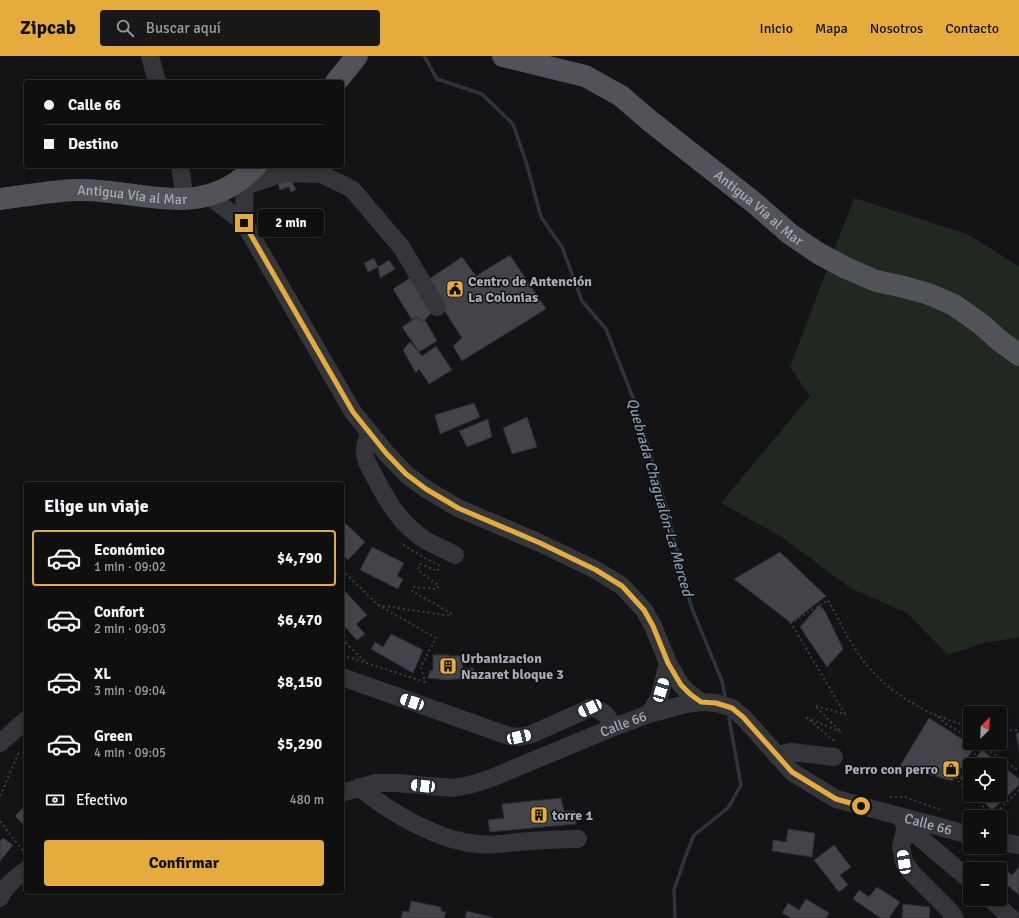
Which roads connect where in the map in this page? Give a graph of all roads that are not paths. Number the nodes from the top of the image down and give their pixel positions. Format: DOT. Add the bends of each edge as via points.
graph roads {
  1 [pos="150,56"];
  2 [pos="357,56"];
  3 [pos="503,56"];
  4 [pos="556,62"];
  5 [pos="156,80"];
  6 [pos="338,80"];
  7 [pos="180,168"];
  8 [pos="249,176"];
  9 [pos="208,195"];
  10 [pos="0,199"];
  11 [pos="185,199"];
  12 [pos="244,223"];
  13 [pos="437,306"];
  14 [pos="1019,355"];
  15 [pos="370,433"];
  16 [pos="455,555"];
  17 [pos="668,663"];
  18 [pos="344,678"];
  19 [pos="701,702"];
  20 [pos="649,714"];
  21 [pos="24,722"];
  22 [pos="614,727"];
  23 [pos="0,743"];
  24 [pos="776,755"];
  25 [pos="834,758"];
  26 [pos="350,790"];
  27 [pos="902,821"];
  28 [pos="963,834"];
  29 [pos="578,839"];
  30 [pos="1007,843"];
  31 [pos="1019,845"];
  32 [pos="24,872"];
  33 [pos="963,874"];
  34 [pos="0,898"];
  35 [pos="998,906"];
  36 [pos="955,918"];
  37 [pos="1010,918"];
  1 -- 5 [label="street"];
  2 -- 6 [label="main road"];
  3 -- 4 [label="main road, Antigua Vía al Mar"];
  4 -- 14 [label="main road, Antigua Vía al Mar" via="621,96 818,254 876,281 923,292 954,305"];
  7 -- 11 [label="street"];
  8 -- 9 [label="main road, Antigua Vía al Mar"];
  8 -- 12 [label="street"];
  8 -- 13 [label="street" via="283,173 321,174 352,189 402,248"];
  9 -- 11 [label="main road, Antigua Vía al Mar"];
  9 -- 12 [label="street"];
  10 -- 11 [label="main road, Antigua Vía al Mar" via="76,190"];
  12 -- 15 [label="street" via="353,412"];
  15 -- 16 [label="street" via="364,447 367,462 392,509 414,532"];
  15 -- 17 [label="street" via="406,474 426,489 458,508 540,543 596,570 622,586 644,610"];
  17 -- 19 [label="street" via="681,685"];
  17 -- 20 [label="street" via="658,698"];
  18 -- 22 [label="street" via="509,736 532,734 590,708 598,708"];
  19 -- 20 [label="street, Calle 66"];
  19 -- 24 [label="street, Calle 66" via="732,708"];
  20 -- 22 [label="street, Calle 66"];
  21 -- 23 [label="street"];
  22 -- 26 [label="street, Calle 66" via="469,785 453,788 375,783"];
  24 -- 25 [label="street" via="791,752"];
  24 -- 27 [label="street, Calle 66" via="792,772 836,799"];
  26 -- 29 [label="street" via="429,831 477,844"];
  27 -- 28 [label="street, Calle 66"];
  27 -- 33 [label="street"];
  27 -- 36 [label="street" via="901,848 904,862"];
  30 -- 31 [label="street"];
  32 -- 34 [label="street" via="13,880"];
  35 -- 37 [label="street"];
}
